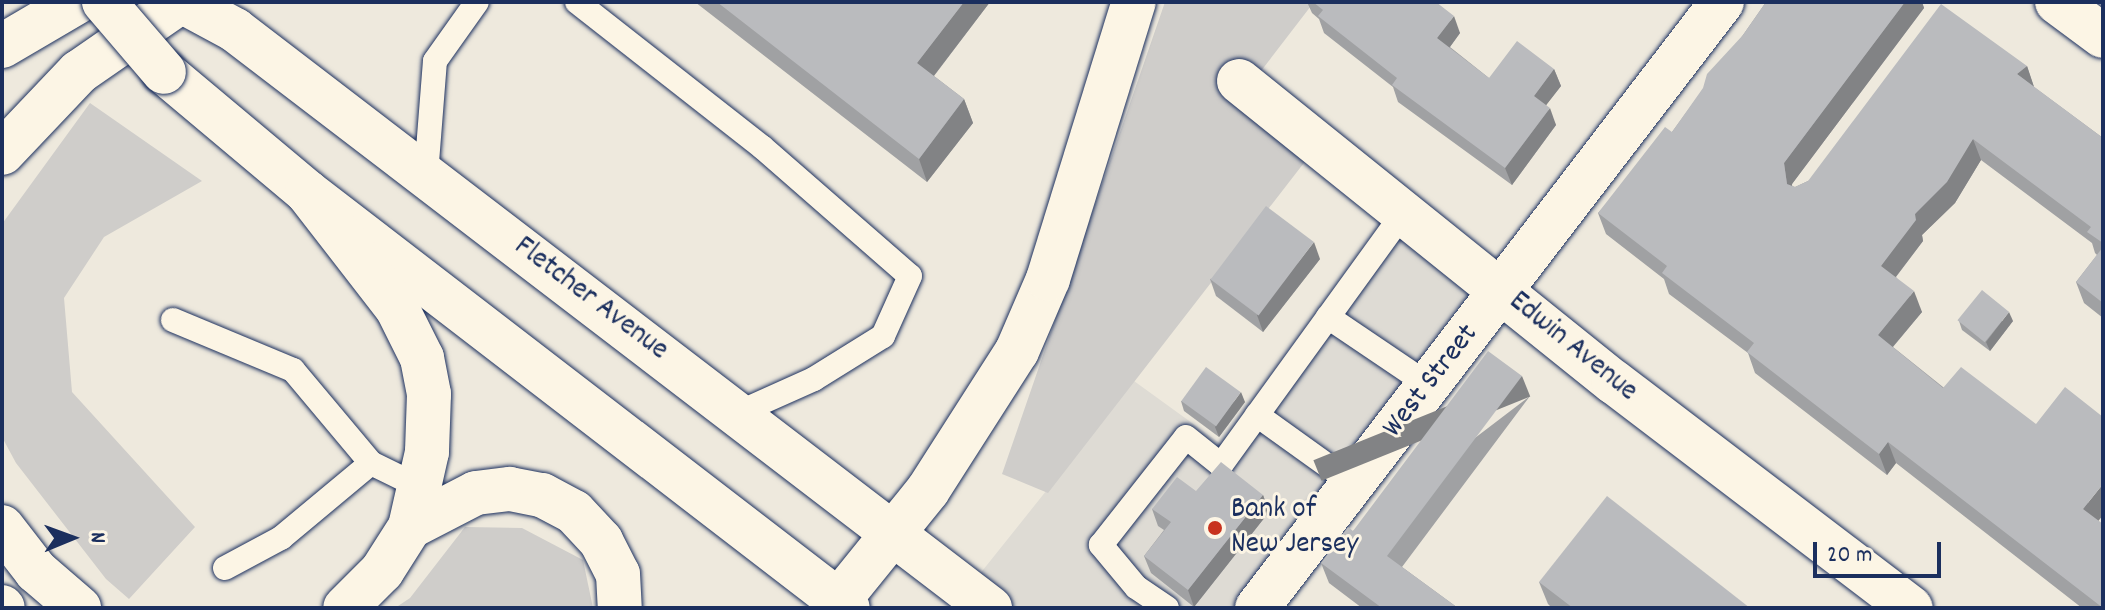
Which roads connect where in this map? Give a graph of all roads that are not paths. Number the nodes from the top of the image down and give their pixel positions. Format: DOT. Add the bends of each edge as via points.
graph roads {
  1 [pos="182,2"];
  2 [pos="477,2"];
  3 [pos="577,2"];
  4 [pos="1134,2"];
  5 [pos="1722,2"];
  6 [pos="2057,2"];
  7 [pos="80,4"];
  8 [pos="2103,36"];
  9 [pos="2,46"];
  10 [pos="1239,81"];
  11 [pos="2,153"];
  12 [pos="426,175"];
  13 [pos="307,192"];
  14 [pos="1402,215"];
  15 [pos="1502,291"];
  16 [pos="1328,317"];
  17 [pos="173,320"];
  18 [pos="1429,385"];
  19 [pos="738,413"];
  20 [pos="1257,415"];
  21 [pos="371,463"];
  22 [pos="1353,484"];
  23 [pos="415,507"];
  24 [pos="2,527"];
  25 [pos="895,532"];
  26 [pos="225,568"];
  27 [pos="844,604"];
  28 [pos="1266,605"];
  29 [pos="79,608"];
  30 [pos="345,608"];
  31 [pos="620,608"];
  32 [pos="990,608"];
  33 [pos="1167,608"];
  34 [pos="1911,608"];
  1 -- 11 [label="main road" via="79,72"];
  1 -- 12 [label="main road, Fletcher Avenue" via="236,32"];
  2 -- 12 [label="lane" via="435,61"];
  3 -- 19 [label="lane" via="762,147 910,276 883,336 814,379"];
  4 -- 25 [label="main road" via="1032,317 999,385"];
  5 -- 15 [label="main road, West Street"];
  6 -- 8 [label="main road"];
  7 -- 9 [label="main road"];
  7 -- 13 [label="main road, bridge"];
  10 -- 14 [label="main road, Edwin Avenue"];
  12 -- 19 [label="main road, Fletcher Avenue"];
  13 -- 23 [label="main road" via="397,308 422,358 430,422"];
  13 -- 27 [label="main road"];
  14 -- 15 [label="main road, Edwin Avenue"];
  14 -- 16 [label="lane"];
  15 -- 18 [label="main road, West Street"];
  15 -- 34 [label="main road, Edwin Avenue"];
  16 -- 18 [label="lane"];
  16 -- 20 [label="lane"];
  17 -- 21 [label="lane" via="293,370"];
  18 -- 22 [label="main road, West Street"];
  19 -- 25 [label="main road, Fletcher Avenue"];
  20 -- 22 [label="lane"];
  20 -- 33 [label="lane" via="1221,465 1186,437 1101,545 1136,587"];
  21 -- 23 [label="lane"];
  21 -- 26 [label="lane" via="281,538"];
  22 -- 28 [label="main road, West Street"];
  23 -- 30 [label="main road" via="382,571"];
  23 -- 31 [label="main road" via="510,489 542,495 574,512 601,541 618,574"];
  24 -- 29 [label="main road" via="36,571"];
  25 -- 27 [label="main road"];
  25 -- 32 [label="main road, Fletcher Avenue"];
}
